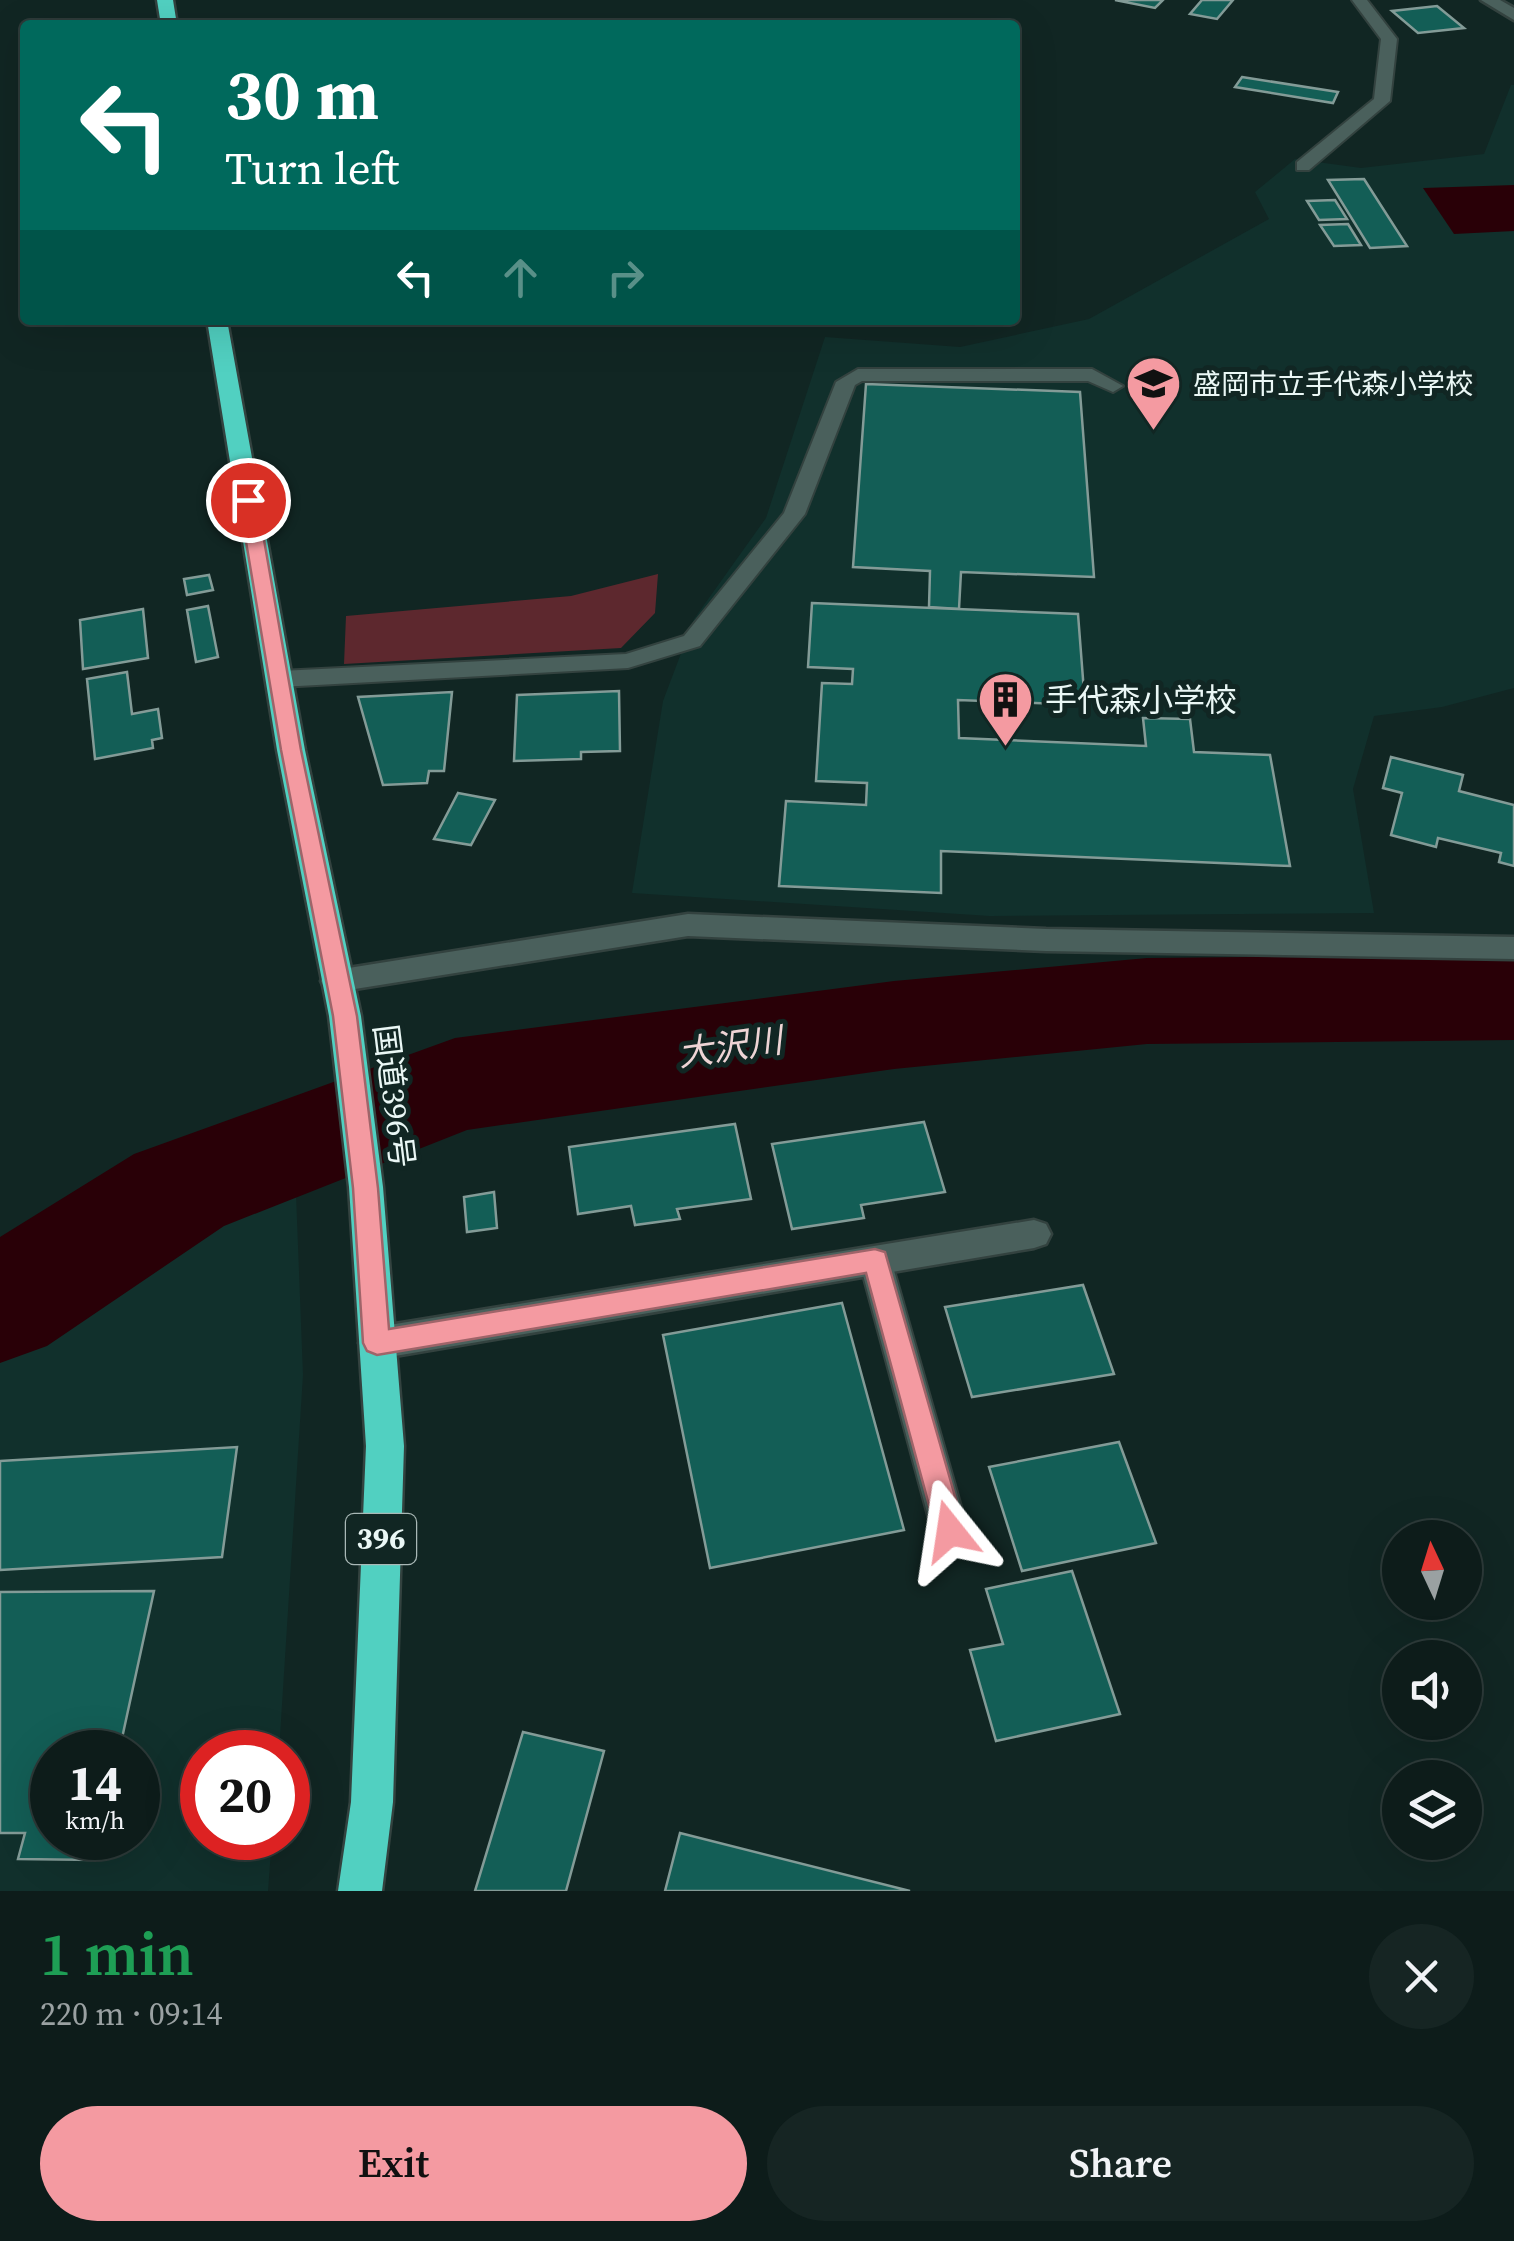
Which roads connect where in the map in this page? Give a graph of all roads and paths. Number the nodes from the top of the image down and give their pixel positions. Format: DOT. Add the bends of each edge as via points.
graph roads {
  1 [pos="1359,0"];
  2 [pos="1488,0"];
  3 [pos="1514,16"];
  4 [pos="1303,166"];
  5 [pos="218,325"];
  6 [pos="1113,386"];
  7 [pos="280,679"];
  8 [pos="1514,948"];
  9 [pos="336,981"];
  10 [pos="1034,1234"];
  11 [pos="875,1260"];
  12 [pos="377,1343"];
  13 [pos="950,1531"];
  14 [pos="360,1891"];
  1 -- 4 [label="lane" via="1389,40 1382,101"];
  2 -- 3 [label="street"];
  5 -- 7 [label="highway, 国道396号 / 396"];
  6 -- 7 [label="lane" via="1092,375 858,375 846,382 794,514 692,641 628,661"];
  7 -- 9 [label="highway, 国道396号 / 396"];
  8 -- 9 [label="street" via="1046,940 688,925"];
  9 -- 12 [label="highway, 国道396号 / 396" via="366,1188"];
  10 -- 11 [label="street"];
  11 -- 12 [label="street"];
  11 -- 13 [label="lane"];
  12 -- 14 [label="highway, 国道396号 / 396" via="385,1446 372,1802"];
}
